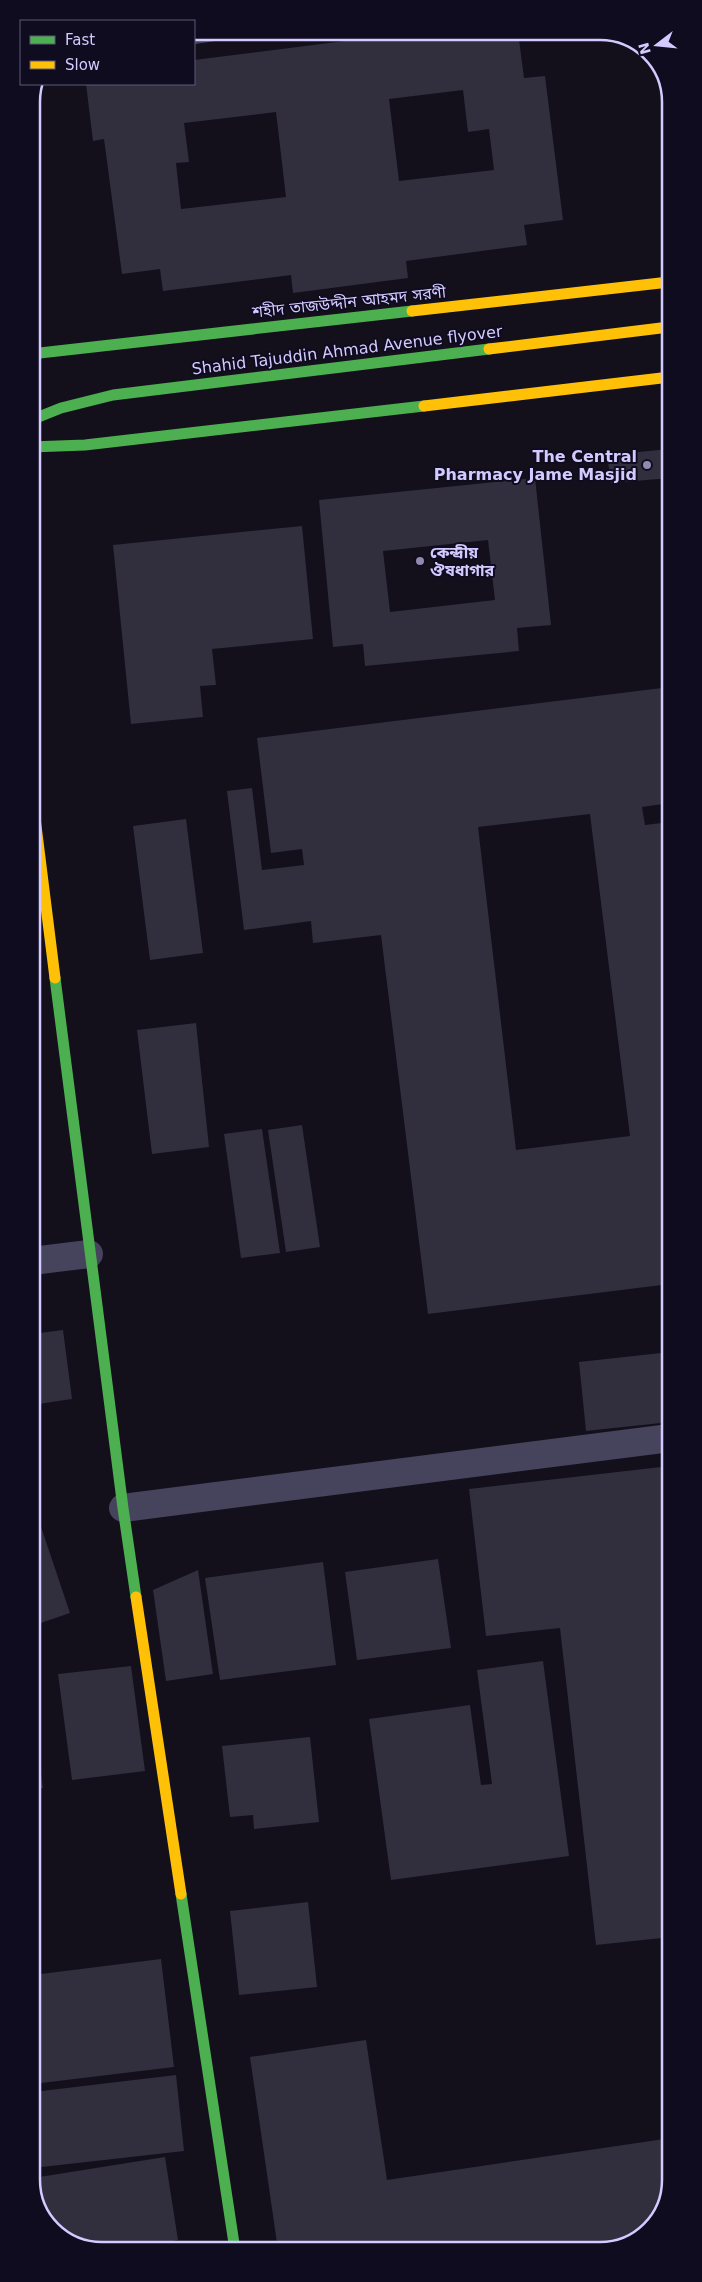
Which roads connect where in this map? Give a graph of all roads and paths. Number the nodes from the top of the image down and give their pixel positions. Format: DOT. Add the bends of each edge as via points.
graph roads {
  1 [pos="662,283"];
  2 [pos="662,328"];
  3 [pos="40,353"];
  4 [pos="662,378"];
  5 [pos="40,415"];
  6 [pos="40,447"];
  7 [pos="40,859"];
  8 [pos="89,1254"];
  9 [pos="40,1260"];
  10 [pos="662,1439"];
  11 [pos="123,1508"];
  12 [pos="235,2242"];
  1 -- 3 [label="main road, শহীদ তাজউদ্দীন আহমদ সরণী"];
  2 -- 5 [label="main road, Shahid Tajuddin Ahmad Avenue flyover" via="113,395 78,402"];
  4 -- 6 [label="main road" via="85,445"];
  7 -- 8 [label="main road"];
  8 -- 9 [label="street"];
  8 -- 11 [label="main road"];
  10 -- 11 [label="street"];
  11 -- 12 [label="main road"];
}
